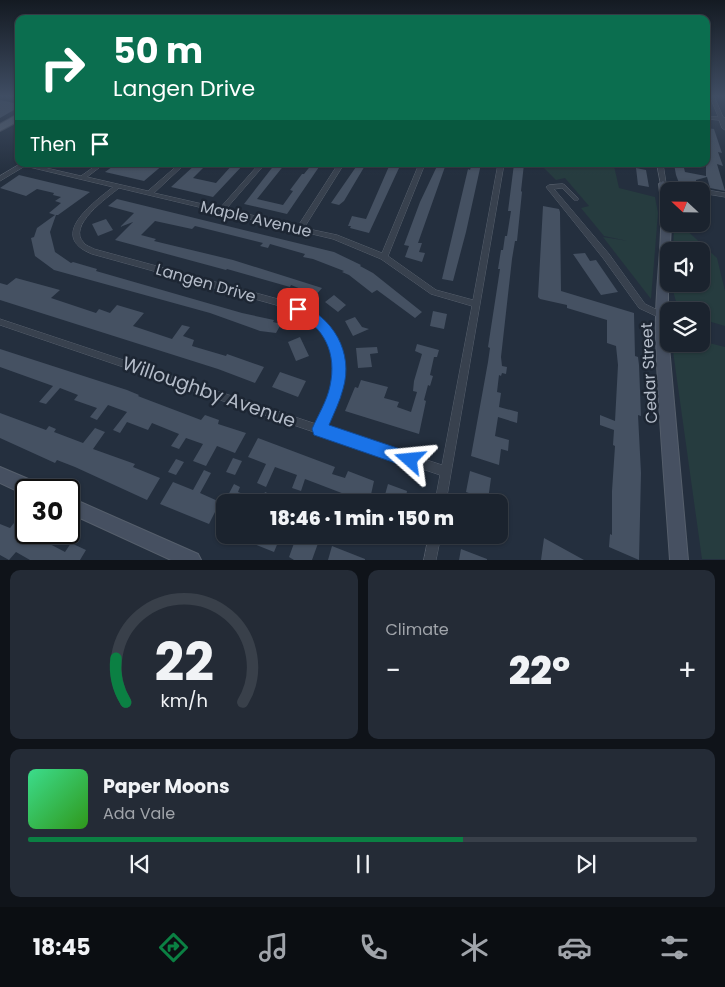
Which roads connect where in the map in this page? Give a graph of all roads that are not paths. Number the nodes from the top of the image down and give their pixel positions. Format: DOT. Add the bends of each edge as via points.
graph roads {
  1 [pos="11,122"];
  2 [pos="0,128"];
  3 [pos="18,167"];
  4 [pos="36,167"];
  5 [pos="97,167"];
  6 [pos="179,167"];
  7 [pos="259,167"];
  8 [pos="339,167"];
  9 [pos="421,167"];
  10 [pos="500,167"];
  11 [pos="660,167"];
  12 [pos="82,178"];
  13 [pos="0,179"];
  14 [pos="663,182"];
  15 [pos="117,187"];
  16 [pos="710,193"];
  17 [pos="149,194"];
  18 [pos="725,196"];
  19 [pos="576,200"];
  20 [pos="222,210"];
  21 [pos="300,229"];
  22 [pos="665,232"];
  23 [pos="384,258"];
  24 [pos="663,302"];
  25 [pos="476,304"];
  26 [pos="660,315"];
  27 [pos="0,322"];
  28 [pos="663,352"];
  29 [pos="320,429"];
  30 [pos="446,472"];
  31 [pos="0,475"];
  32 [pos="15,482"];
  33 [pos="442,494"];
  34 [pos="80,510"];
  35 [pos="433,544"];
  36 [pos="192,560"];
  37 [pos="430,560"];
  38 [pos="679,560"];
  1 -- 2 [label="main road"];
  3 -- 13 [label="street"];
  4 -- 12 [label="street, Maple Avenue"];
  5 -- 12 [label="street"];
  6 -- 17 [label="street"];
  7 -- 20 [label="street"];
  8 -- 21 [label="street"];
  9 -- 23 [label="street"];
  10 -- 25 [label="street"];
  11 -- 14 [label="street"];
  12 -- 15 [label="street, Maple Avenue"];
  15 -- 17 [label="street, Maple Avenue"];
  15 -- 29 [label="street, Langen Drive" via="78,224 76,235 80,245 289,306 308,313 323,325 335,343 340,364 337,388"];
  16 -- 18 [label="street"];
  17 -- 20 [label="street, Maple Avenue"];
  19 -- 26 [label="street" via="563,186 550,187 642,306"];
  20 -- 21 [label="street, Maple Avenue"];
  21 -- 23 [label="street, Maple Avenue" via="350,242"];
  22 -- 24 [label="street, Cedar Street"];
  23 -- 25 [label="street, Maple Avenue" via="434,292"];
  25 -- 30 [label="street"];
  27 -- 29 [label="street, Willoughby Avenue"];
  28 -- 38 [label="street, Cedar Street"];
  29 -- 30 [label="street, Willoughby Avenue"];
  30 -- 33 [label="street"];
  31 -- 32 [label="street"];
  34 -- 36 [label="street"];
  35 -- 37 [label="street"];
}
